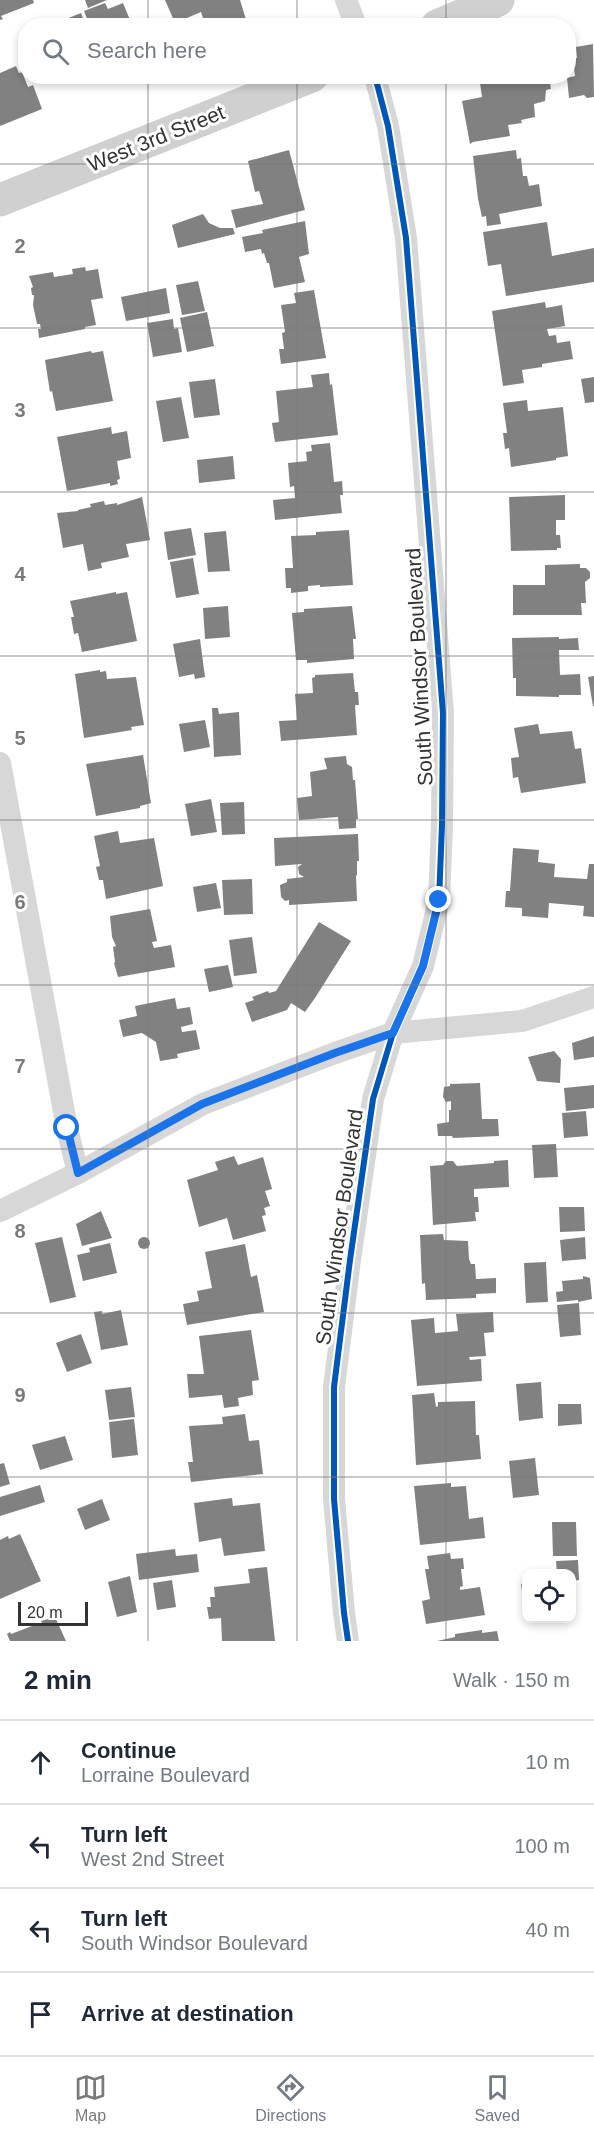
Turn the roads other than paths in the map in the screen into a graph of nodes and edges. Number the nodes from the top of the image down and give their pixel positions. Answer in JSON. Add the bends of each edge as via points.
{"nodes":[{"id":1,"x":346,"y":0,"type":"edge"},
{"id":2,"x":498,"y":0,"type":"edge"},
{"id":3,"x":353,"y":18,"type":"edge"},
{"id":4,"x":456,"y":18,"type":"edge"},
{"id":5,"x":292,"y":84,"type":"edge"},
{"id":6,"x":377,"y":84,"type":"edge"},
{"id":7,"x":0,"y":200,"type":"edge"},
{"id":8,"x":0,"y":763,"type":"edge"},
{"id":9,"x":594,"y":997,"type":"edge"},
{"id":10,"x":393,"y":1033,"type":"junction"},
{"id":11,"x":78,"y":1173,"type":"junction"},
{"id":12,"x":0,"y":1211,"type":"edge"},
{"id":13,"x":348,"y":1641,"type":"edge"}],
"edges":[{"from":1,"to":3,"type":"street"},
{"from":2,"to":4,"type":"main road"},
{"from":5,"to":7,"type":"main road","name":"West 3rd Street"},
{"from":6,"to":10,"type":"street","name":"South Windsor Boulevard","via":[[406,237],[442,713],[439,900],[423,966]]},
{"from":8,"to":11,"type":"street"},
{"from":9,"to":10,"type":"street","via":[[522,1021]]},
{"from":10,"to":11,"type":"street","via":[[202,1104]]},
{"from":10,"to":13,"type":"street","name":"South Windsor Boulevard","via":[[373,1099],[334,1387],[334,1499]]},
{"from":11,"to":12,"type":"street"}]}
